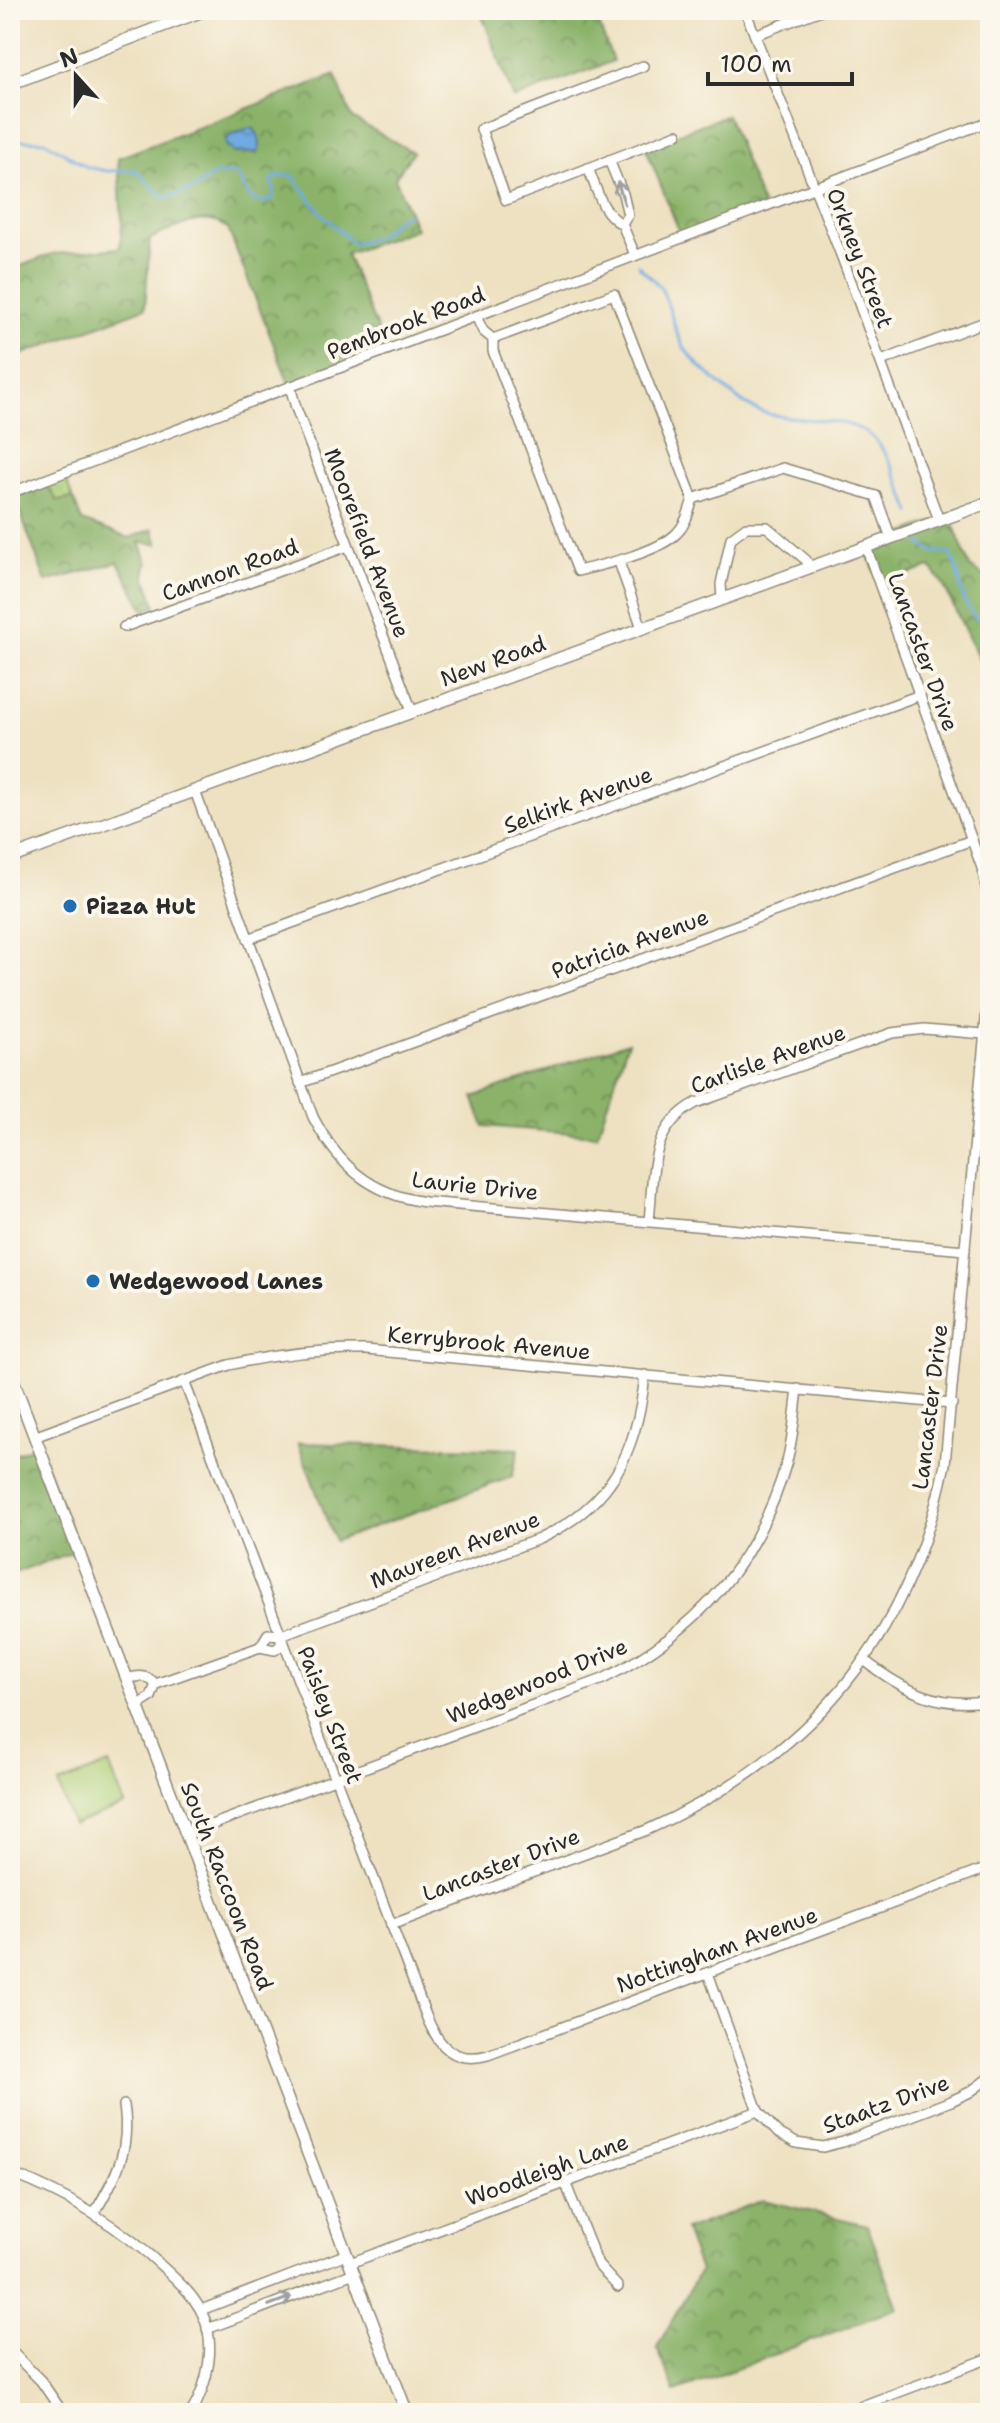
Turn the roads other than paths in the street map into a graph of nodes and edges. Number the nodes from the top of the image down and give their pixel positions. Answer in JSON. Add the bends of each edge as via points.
{"nodes":[{"id":1,"x":205,"y":10,"type":"edge"},
{"id":2,"x":745,"y":10,"type":"edge"},
{"id":3,"x":821,"y":10,"type":"edge"},
{"id":4,"x":755,"y":35,"type":"junction"},
{"id":5,"x":643,"y":66,"type":"dead end"},
{"id":6,"x":10,"y":84,"type":"edge"},
{"id":7,"x":990,"y":121,"type":"edge"},
{"id":8,"x":677,"y":134,"type":"dead end"},
{"id":9,"x":609,"y":160,"type":"junction"},
{"id":10,"x":588,"y":168,"type":"junction"},
{"id":11,"x":814,"y":188,"type":"junction"},
{"id":12,"x":622,"y":224,"type":"junction"},
{"id":13,"x":635,"y":255,"type":"junction"},
{"id":14,"x":476,"y":316,"type":"junction"},
{"id":15,"x":990,"y":320,"type":"edge"},
{"id":16,"x":493,"y":339,"type":"junction"},
{"id":17,"x":881,"y":361,"type":"junction"},
{"id":18,"x":290,"y":386,"type":"junction"},
{"id":19,"x":10,"y":493,"type":"edge"},
{"id":20,"x":693,"y":499,"type":"junction"},
{"id":21,"x":990,"y":502,"type":"edge"},
{"id":22,"x":939,"y":520,"type":"junction"},
{"id":23,"x":891,"y":538,"type":"junction"},
{"id":24,"x":348,"y":546,"type":"junction"},
{"id":25,"x":866,"y":547,"type":"junction"},
{"id":26,"x":619,"y":562,"type":"junction"},
{"id":27,"x":810,"y":567,"type":"junction"},
{"id":28,"x":722,"y":599,"type":"junction"},
{"id":29,"x":124,"y":627,"type":"dead end"},
{"id":30,"x":642,"y":628,"type":"junction"},
{"id":31,"x":920,"y":695,"type":"junction"},
{"id":32,"x":412,"y":711,"type":"junction"},
{"id":33,"x":195,"y":791,"type":"junction"},
{"id":34,"x":972,"y":840,"type":"junction"},
{"id":35,"x":10,"y":858,"type":"edge"},
{"id":36,"x":990,"y":905,"type":"edge"},
{"id":37,"x":248,"y":939,"type":"junction"},
{"id":38,"x":990,"y":976,"type":"edge"},
{"id":39,"x":984,"y":1034,"type":"junction"},
{"id":40,"x":300,"y":1083,"type":"junction"},
{"id":41,"x":649,"y":1221,"type":"junction"},
{"id":42,"x":965,"y":1250,"type":"junction"},
{"id":43,"x":10,"y":1372,"type":"edge"},
{"id":44,"x":645,"y":1375,"type":"junction"},
{"id":45,"x":184,"y":1381,"type":"junction"},
{"id":46,"x":798,"y":1389,"type":"junction"},
{"id":47,"x":952,"y":1404,"type":"junction"},
{"id":48,"x":34,"y":1437,"type":"junction"},
{"id":49,"x":281,"y":1635,"type":"junction"},
{"id":50,"x":260,"y":1647,"type":"junction"},
{"id":51,"x":864,"y":1660,"type":"junction"},
{"id":52,"x":127,"y":1679,"type":"junction"},
{"id":53,"x":156,"y":1684,"type":"junction"},
{"id":54,"x":990,"y":1700,"type":"edge"},
{"id":55,"x":137,"y":1706,"type":"junction"},
{"id":56,"x":336,"y":1779,"type":"junction"},
{"id":57,"x":187,"y":1834,"type":"junction"},
{"id":58,"x":990,"y":1867,"type":"edge"},
{"id":59,"x":391,"y":1925,"type":"junction"},
{"id":60,"x":708,"y":1973,"type":"junction"},
{"id":61,"x":455,"y":2054,"type":"joint"},
{"id":62,"x":990,"y":2077,"type":"edge"},
{"id":63,"x":124,"y":2105,"type":"dead end"},
{"id":64,"x":758,"y":2111,"type":"junction"},
{"id":65,"x":10,"y":2173,"type":"edge"},
{"id":66,"x":565,"y":2182,"type":"junction"},
{"id":67,"x":94,"y":2214,"type":"junction"},
{"id":68,"x":350,"y":2263,"type":"junction"},
{"id":69,"x":618,"y":2287,"type":"dead end"},
{"id":70,"x":201,"y":2310,"type":"junction"},
{"id":71,"x":207,"y":2329,"type":"junction"},
{"id":72,"x":10,"y":2350,"type":"edge"},
{"id":73,"x":990,"y":2358,"type":"edge"},
{"id":74,"x":63,"y":2413,"type":"edge"},
{"id":75,"x":191,"y":2413,"type":"edge"},
{"id":76,"x":407,"y":2413,"type":"edge"},
{"id":77,"x":843,"y":2413,"type":"edge"}],
"edges":[{"from":1,"to":6,"type":"street"},
{"from":2,"to":4,"type":"street","name":"Orkney Street"},
{"from":3,"to":4,"type":"street"},
{"from":4,"to":11,"type":"street","name":"Orkney Street"},
{"from":5,"to":10,"type":"street","via":[[481,129],[506,200]]},
{"from":7,"to":11,"type":"street","name":"Pembrook Road"},
{"from":8,"to":9,"type":"street"},
{"from":9,"to":10,"type":"street"},
{"from":12,"to":9,"type":"street","one_way":true,"via":[[628,215]]},
{"from":10,"to":12,"type":"street","via":[[605,211]]},
{"from":11,"to":13,"type":"street","name":"Pembrook Road"},
{"from":11,"to":17,"type":"street","name":"Orkney Street"},
{"from":12,"to":13,"type":"street"},
{"from":13,"to":14,"type":"street","name":"Pembrook Road"},
{"from":14,"to":16,"type":"street"},
{"from":14,"to":18,"type":"street","name":"Pembrook Road"},
{"from":15,"to":17,"type":"street"},
{"from":16,"to":20,"type":"street","via":[[614,294]]},
{"from":16,"to":26,"type":"street","via":[[493,351],[578,571]]},
{"from":17,"to":22,"type":"street","name":"Orkney Street"},
{"from":18,"to":19,"type":"street","name":"Pembrook Road"},
{"from":18,"to":24,"type":"street","name":"Moorefield Avenue"},
{"from":20,"to":23,"type":"street","via":[[783,468],[876,496]]},
{"from":20,"to":26,"type":"street","via":[[676,534]]},
{"from":21,"to":22,"type":"street","name":"New Road"},
{"from":22,"to":23,"type":"street","name":"New Road"},
{"from":23,"to":25,"type":"street","name":"New Road"},
{"from":24,"to":29,"type":"street","name":"Cannon Road"},
{"from":24,"to":32,"type":"street","name":"Moorefield Avenue"},
{"from":25,"to":27,"type":"street","name":"New Road"},
{"from":25,"to":31,"type":"street","name":"Lancaster Drive"},
{"from":26,"to":30,"type":"street"},
{"from":27,"to":28,"type":"street","name":"New Road"},
{"from":27,"to":28,"type":"street","via":[[767,527],[746,527],[731,538]]},
{"from":28,"to":30,"type":"street","name":"New Road"},
{"from":30,"to":32,"type":"street","name":"New Road"},
{"from":31,"to":34,"type":"street","name":"Lancaster Drive"},
{"from":31,"to":37,"type":"street","name":"Selkirk Avenue"},
{"from":32,"to":33,"type":"street","name":"New Road"},
{"from":33,"to":35,"type":"street","name":"New Road"},
{"from":33,"to":37,"type":"street","name":"Laurie Drive"},
{"from":34,"to":36,"type":"street","name":"Lancaster Drive"},
{"from":34,"to":40,"type":"street","name":"Patricia Avenue"},
{"from":37,"to":40,"type":"street","name":"Laurie Drive"},
{"from":38,"to":39,"type":"street","name":"Lancaster Drive"},
{"from":39,"to":41,"type":"street","name":"Carlisle Avenue","via":[[924,1029],[892,1033],[685,1109],[657,1147]]},
{"from":39,"to":42,"type":"street","name":"Lancaster Drive"},
{"from":40,"to":41,"type":"street","name":"Laurie Drive","via":[[332,1149],[357,1175],[394,1194],[425,1202]]},
{"from":41,"to":42,"type":"street","name":"Laurie Drive"},
{"from":42,"to":47,"type":"street","name":"Lancaster Drive"},
{"from":43,"to":48,"type":"street","name":"South Raccoon Road"},
{"from":44,"to":45,"type":"street","name":"Kerrybrook Avenue","via":[[334,1350],[262,1357]]},
{"from":44,"to":46,"type":"street","name":"Kerrybrook Avenue"},
{"from":44,"to":49,"type":"street","name":"Maureen Avenue","via":[[626,1457],[602,1494],[573,1520],[539,1539]]},
{"from":45,"to":48,"type":"street","name":"Kerrybrook Avenue"},
{"from":45,"to":49,"type":"street","name":"Paisley Street"},
{"from":46,"to":47,"type":"street","name":"Kerrybrook Avenue"},
{"from":46,"to":56,"type":"street","name":"Wedgewood Drive","via":[[787,1459],[764,1525],[727,1582],[683,1629],[603,1679]]},
{"from":47,"to":51,"type":"street","name":"Lancaster Drive","via":[[930,1525],[905,1589]]},
{"from":48,"to":52,"type":"street","name":"South Raccoon Road"},
{"from":49,"to":50,"type":"street","via":[[268,1634]]},
{"from":49,"to":50,"type":"street","via":[[279,1648]]},
{"from":49,"to":56,"type":"street","name":"Paisley Street"},
{"from":50,"to":53,"type":"street"},
{"from":51,"to":54,"type":"street","via":[[899,1686],[926,1697],[952,1703]]},
{"from":51,"to":59,"type":"street","name":"Lancaster Drive","via":[[789,1743],[702,1803],[647,1830]]},
{"from":52,"to":53,"type":"street","via":[[139,1675]]},
{"from":52,"to":55,"type":"street","name":"South Raccoon Road"},
{"from":53,"to":55,"type":"street","via":[[151,1697]]},
{"from":55,"to":57,"type":"street","name":"South Raccoon Road"},
{"from":56,"to":57,"type":"street","name":"Wedgewood Drive"},
{"from":56,"to":59,"type":"street","name":"Paisley Street"},
{"from":57,"to":68,"type":"street","name":"South Raccoon Road"},
{"from":58,"to":60,"type":"street","name":"Nottingham Avenue"},
{"from":59,"to":61,"type":"street","name":"Paisley Street","via":[[433,2032]]},
{"from":60,"to":61,"type":"street","name":"Nottingham Avenue","via":[[488,2055]]},
{"from":60,"to":64,"type":"street","name":"Staatz Drive"},
{"from":62,"to":64,"type":"street","name":"Staatz Drive","via":[[951,2101],[829,2146],[790,2140]]},
{"from":63,"to":67,"type":"street","via":[[123,2159]]},
{"from":64,"to":66,"type":"street","name":"Woodleigh Lane"},
{"from":65,"to":67,"type":"street"},
{"from":66,"to":68,"type":"street","name":"Woodleigh Lane"},
{"from":66,"to":69,"type":"street","via":[[598,2265]]},
{"from":67,"to":70,"type":"street","via":[[154,2259]]},
{"from":68,"to":70,"type":"street"},
{"from":71,"to":68,"type":"street","one_way":true},
{"from":68,"to":76,"type":"street","name":"South Raccoon Road"},
{"from":70,"to":71,"type":"street"},
{"from":71,"to":75,"type":"street","via":[[206,2377]]},
{"from":72,"to":74,"type":"street"},
{"from":73,"to":77,"type":"street"}]}
